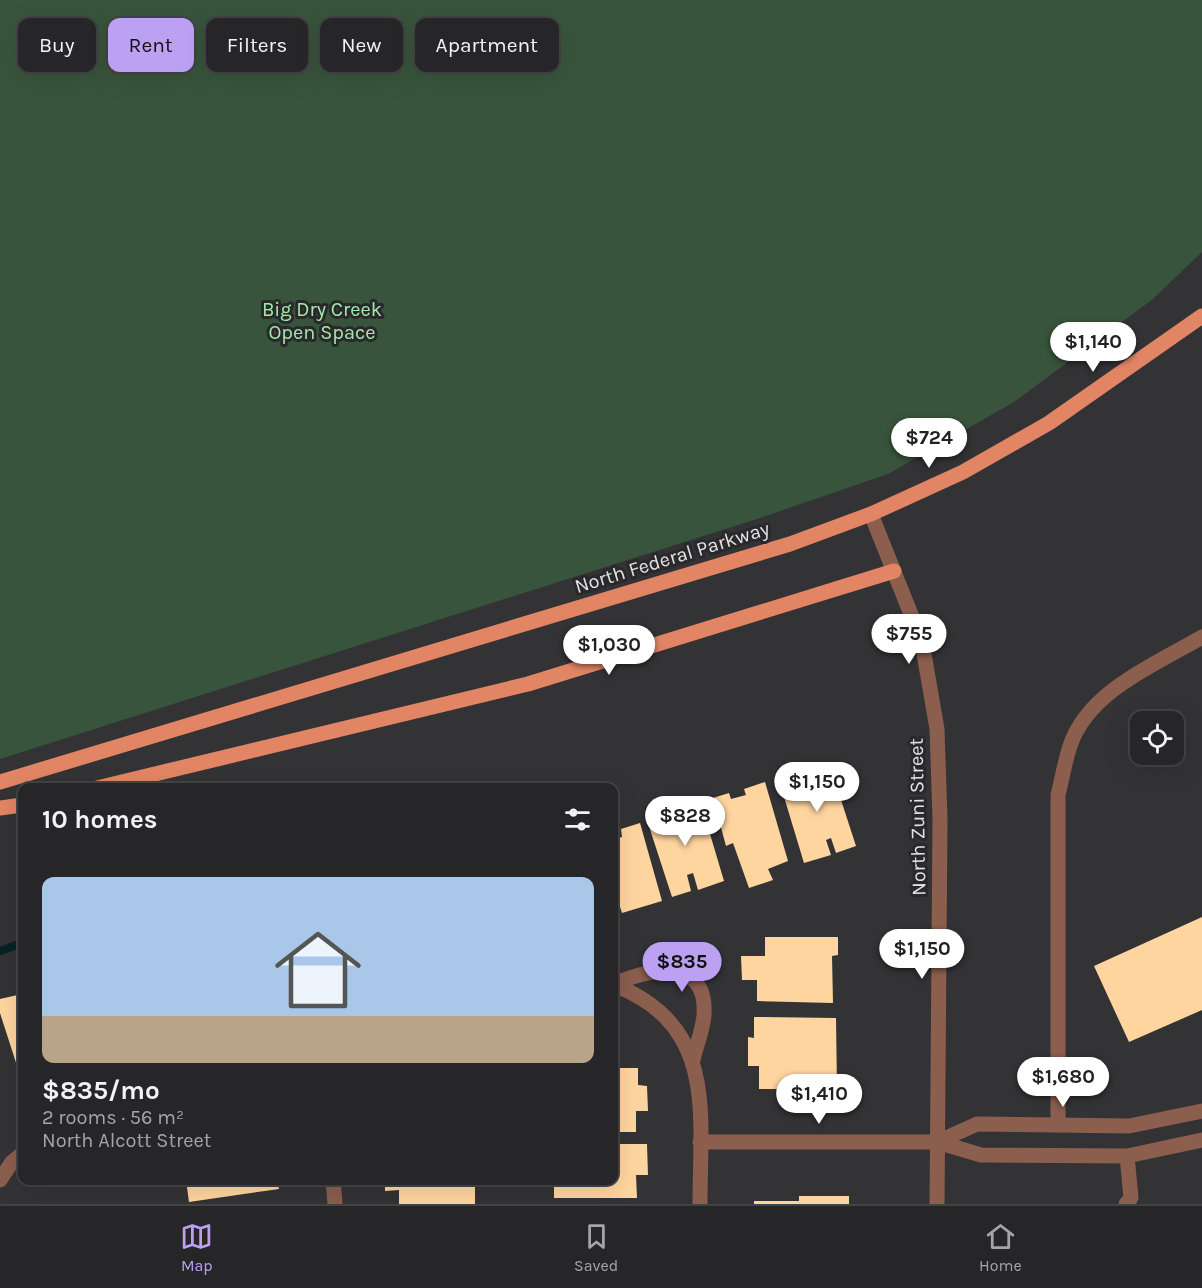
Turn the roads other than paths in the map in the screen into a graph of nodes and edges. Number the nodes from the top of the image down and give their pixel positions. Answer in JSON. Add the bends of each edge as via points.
{"nodes":[{"id":1,"x":1202,"y":316,"type":"edge"},
{"id":2,"x":871,"y":514,"type":"junction"},
{"id":3,"x":894,"y":571,"type":"junction"},
{"id":4,"x":1202,"y":637,"type":"edge"},
{"id":5,"x":0,"y":782,"type":"edge"},
{"id":6,"x":118,"y":783,"type":"edge"},
{"id":7,"x":18,"y":806,"type":"edge"},
{"id":8,"x":0,"y":808,"type":"edge"},
{"id":9,"x":618,"y":982,"type":"edge"},
{"id":10,"x":618,"y":986,"type":"edge"},
{"id":11,"x":693,"y":1060,"type":"junction"},
{"id":12,"x":1202,"y":1112,"type":"edge"},
{"id":13,"x":1058,"y":1124,"type":"junction"},
{"id":14,"x":1202,"y":1140,"type":"edge"},
{"id":15,"x":700,"y":1142,"type":"junction"},
{"id":16,"x":937,"y":1142,"type":"junction"},
{"id":17,"x":1127,"y":1156,"type":"junction"},
{"id":18,"x":17,"y":1158,"type":"edge"},
{"id":19,"x":0,"y":1180,"type":"edge"},
{"id":20,"x":333,"y":1185,"type":"edge"},
{"id":21,"x":335,"y":1204,"type":"edge"},
{"id":22,"x":700,"y":1204,"type":"edge"},
{"id":23,"x":937,"y":1204,"type":"edge"},
{"id":24,"x":1126,"y":1204,"type":"edge"}],
"edges":[{"from":1,"to":2,"type":"main road","name":"North Federal Parkway","via":[[1048,423],[963,472]]},
{"from":2,"to":3,"type":"street","name":"North Zuni Street"},
{"from":2,"to":5,"type":"main road","name":"North Federal Parkway","via":[[790,544]]},
{"from":3,"to":6,"type":"main road","via":[[528,684]]},
{"from":3,"to":16,"type":"street","name":"North Zuni Street","via":[[922,642],[937,729]]},
{"from":4,"to":13,"type":"street","via":[[1092,708],[1070,744],[1058,795]]},
{"from":7,"to":8,"type":"main road"},
{"from":9,"to":11,"type":"street","via":[[656,971],[689,976],[703,998],[704,1016]]},
{"from":10,"to":11,"type":"street","via":[[657,1008],[675,1028]]},
{"from":11,"to":15,"type":"street","via":[[699,1087]]},
{"from":12,"to":13,"type":"street","via":[[1129,1126]]},
{"from":13,"to":16,"type":"street","via":[[977,1124]]},
{"from":14,"to":17,"type":"street"},
{"from":15,"to":16,"type":"street"},
{"from":15,"to":22,"type":"street"},
{"from":16,"to":17,"type":"street","via":[[981,1155]]},
{"from":16,"to":23,"type":"street","name":"North Zuni Street"},
{"from":17,"to":24,"type":"street","via":[[1131,1198]]},
{"from":18,"to":19,"type":"street"},
{"from":20,"to":21,"type":"street"}]}
